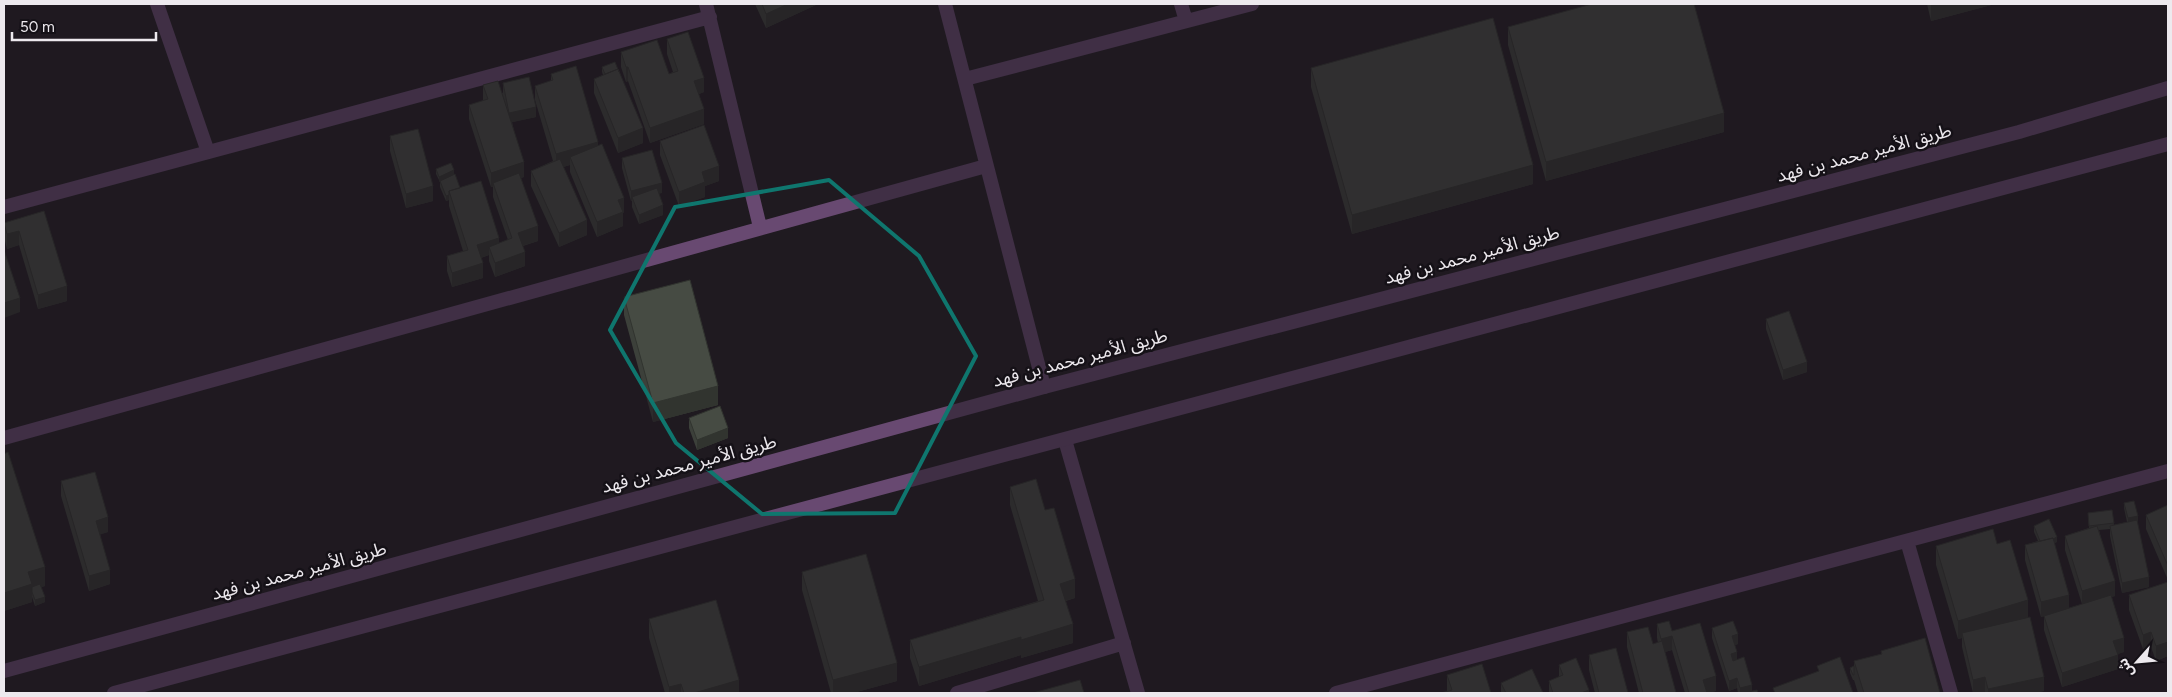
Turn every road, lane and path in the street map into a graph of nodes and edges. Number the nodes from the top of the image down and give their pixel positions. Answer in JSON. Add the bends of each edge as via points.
{"nodes":[{"id":1,"x":157,"y":4,"type":"edge"},
{"id":2,"x":945,"y":4,"type":"edge"},
{"id":3,"x":1181,"y":4,"type":"edge"},
{"id":4,"x":1252,"y":4,"type":"edge"},
{"id":5,"x":708,"y":10,"type":"edge"},
{"id":6,"x":1186,"y":21,"type":"junction"},
{"id":7,"x":966,"y":79,"type":"junction"},
{"id":8,"x":2168,"y":88,"type":"edge"},
{"id":9,"x":2168,"y":144,"type":"edge"},
{"id":10,"x":208,"y":152,"type":"junction"},
{"id":11,"x":986,"y":166,"type":"junction"},
{"id":12,"x":4,"y":207,"type":"edge"},
{"id":13,"x":760,"y":227,"type":"junction"},
{"id":14,"x":1044,"y":387,"type":"junction"},
{"id":15,"x":4,"y":438,"type":"edge"},
{"id":16,"x":1065,"y":440,"type":"junction"},
{"id":17,"x":2168,"y":471,"type":"edge"},
{"id":18,"x":1907,"y":541,"type":"junction"},
{"id":19,"x":1124,"y":643,"type":"junction"},
{"id":20,"x":4,"y":671,"type":"edge"},
{"id":21,"x":1380,"y":688,"type":"edge"},
{"id":22,"x":114,"y":693,"type":"edge"},
{"id":23,"x":957,"y":693,"type":"edge"},
{"id":24,"x":1138,"y":693,"type":"edge"},
{"id":25,"x":1336,"y":693,"type":"edge"},
{"id":26,"x":1951,"y":693,"type":"edge"}],
"edges":[{"from":1,"to":10,"type":"street"},
{"from":2,"to":7,"type":"street"},
{"from":3,"to":6,"type":"street"},
{"from":4,"to":6,"type":"street"},
{"from":5,"to":10,"type":"street"},
{"from":5,"to":13,"type":"street"},
{"from":6,"to":7,"type":"street"},
{"from":7,"to":11,"type":"street"},
{"from":8,"to":14,"type":"street","name":"طريق الأمير محمد بن فهد","via":[[2019,132]]},
{"from":9,"to":16,"type":"street"},
{"from":10,"to":12,"type":"street"},
{"from":11,"to":13,"type":"street"},
{"from":11,"to":14,"type":"street"},
{"from":13,"to":15,"type":"street"},
{"from":14,"to":20,"type":"street","name":"طريق الأمير محمد بن فهد"},
{"from":16,"to":19,"type":"street"},
{"from":16,"to":22,"type":"street"},
{"from":17,"to":18,"type":"street"},
{"from":18,"to":21,"type":"street"},
{"from":18,"to":26,"type":"street"},
{"from":19,"to":23,"type":"street"},
{"from":19,"to":24,"type":"street"},
{"from":21,"to":25,"type":"street"}]}
